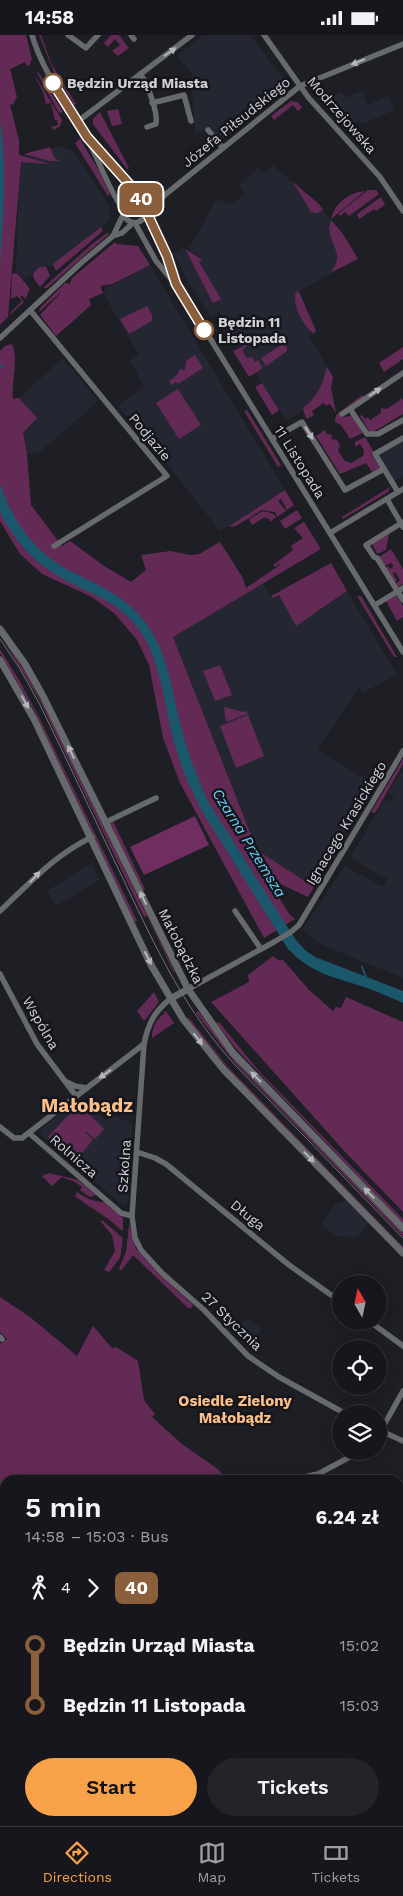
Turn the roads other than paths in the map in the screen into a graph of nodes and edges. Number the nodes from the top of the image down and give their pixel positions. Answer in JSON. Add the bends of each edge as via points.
{"nodes":[{"id":1,"x":32,"y":35,"type":"edge"},
{"id":2,"x":68,"y":35,"type":"edge"},
{"id":3,"x":98,"y":35,"type":"edge"},
{"id":4,"x":192,"y":35,"type":"edge"},
{"id":5,"x":264,"y":35,"type":"edge"},
{"id":6,"x":403,"y":44,"type":"edge"},
{"id":7,"x":140,"y":74,"type":"junction"},
{"id":8,"x":300,"y":86,"type":"junction"},
{"id":9,"x":152,"y":103,"type":"junction"},
{"id":10,"x":192,"y":121,"type":"dead end"},
{"id":11,"x":77,"y":122,"type":"junction"},
{"id":12,"x":147,"y":127,"type":"dead end"},
{"id":13,"x":208,"y":129,"type":"dead end"},
{"id":14,"x":87,"y":137,"type":"junction"},
{"id":15,"x":223,"y":149,"type":"junction"},
{"id":16,"x":141,"y":199,"type":"junction"},
{"id":17,"x":122,"y":211,"type":"junction"},
{"id":18,"x":403,"y":211,"type":"edge"},
{"id":19,"x":147,"y":213,"type":"junction"},
{"id":20,"x":134,"y":223,"type":"junction"},
{"id":21,"x":113,"y":236,"type":"junction"},
{"id":22,"x":176,"y":284,"type":"junction"},
{"id":23,"x":30,"y":310,"type":"junction"},
{"id":24,"x":0,"y":338,"type":"edge"},
{"id":25,"x":403,"y":373,"type":"edge"},
{"id":26,"x":350,"y":409,"type":"junction"},
{"id":27,"x":342,"y":414,"type":"dead end"},
{"id":28,"x":403,"y":420,"type":"edge"},
{"id":29,"x":403,"y":438,"type":"edge"},
{"id":30,"x":272,"y":439,"type":"junction"},
{"id":31,"x":384,"y":469,"type":"junction"},
{"id":32,"x":401,"y":490,"type":"edge"},
{"id":33,"x":387,"y":499,"type":"junction"},
{"id":34,"x":402,"y":524,"type":"edge"},
{"id":35,"x":330,"y":533,"type":"junction"},
{"id":36,"x":54,"y":546,"type":"dead end"},
{"id":37,"x":400,"y":589,"type":"edge"},
{"id":38,"x":403,"y":600,"type":"edge"},
{"id":39,"x":375,"y":605,"type":"junction"},
{"id":40,"x":0,"y":629,"type":"edge"},
{"id":41,"x":403,"y":652,"type":"edge"},
{"id":42,"x":0,"y":660,"type":"edge"},
{"id":43,"x":403,"y":751,"type":"edge"},
{"id":44,"x":156,"y":798,"type":"dead end"},
{"id":45,"x":106,"y":822,"type":"junction"},
{"id":46,"x":92,"y":837,"type":"junction"},
{"id":47,"x":0,"y":911,"type":"edge"},
{"id":48,"x":235,"y":911,"type":"dead end"},
{"id":49,"x":261,"y":949,"type":"junction"},
{"id":50,"x":0,"y":975,"type":"edge"},
{"id":51,"x":188,"y":989,"type":"junction"},
{"id":52,"x":170,"y":999,"type":"junction"},
{"id":53,"x":144,"y":1044,"type":"junction"},
{"id":54,"x":136,"y":1052,"type":"junction"},
{"id":55,"x":143,"y":1057,"type":"junction"},
{"id":56,"x":65,"y":1081,"type":"junction"},
{"id":57,"x":87,"y":1087,"type":"junction"},
{"id":58,"x":76,"y":1096,"type":"junction"},
{"id":59,"x":0,"y":1127,"type":"edge"},
{"id":60,"x":29,"y":1133,"type":"junction"},
{"id":61,"x":137,"y":1152,"type":"junction"},
{"id":62,"x":132,"y":1216,"type":"junction"},
{"id":63,"x":403,"y":1228,"type":"edge"},
{"id":64,"x":403,"y":1253,"type":"edge"},
{"id":65,"x":332,"y":1296,"type":"edge"},
{"id":66,"x":381,"y":1330,"type":"edge"},
{"id":67,"x":403,"y":1346,"type":"edge"},
{"id":68,"x":403,"y":1391,"type":"edge"},
{"id":69,"x":332,"y":1406,"type":"edge"},
{"id":70,"x":387,"y":1419,"type":"edge"},
{"id":71,"x":387,"y":1434,"type":"edge"},
{"id":72,"x":403,"y":1441,"type":"edge"},
{"id":73,"x":344,"y":1460,"type":"edge"},
{"id":74,"x":308,"y":1475,"type":"dead end"}],
"edges":[{"from":1,"to":11,"type":"street","via":[[46,70]]},
{"from":2,"to":3,"type":"street","via":[[86,48]]},
{"from":7,"to":4,"type":"street","one_way":true},
{"from":5,"to":8,"type":"street","name":"Modrzejowska"},
{"from":6,"to":8,"type":"street","name":"Józefa Piłsudskiego","one_way":true},
{"from":7,"to":9,"type":"street"},
{"from":7,"to":11,"type":"street"},
{"from":8,"to":15,"type":"street","name":"Józefa Piłsudskiego"},
{"from":8,"to":18,"type":"street","name":"Modrzejowska","via":[[380,177]]},
{"from":9,"to":10,"type":"street","via":[[184,95]]},
{"from":9,"to":12,"type":"street","via":[[156,125]]},
{"from":11,"to":14,"type":"street"},
{"from":13,"to":15,"type":"street"},
{"from":14,"to":16,"type":"street"},
{"from":14,"to":17,"type":"street"},
{"from":15,"to":16,"type":"street","name":"Józefa Piłsudskiego","via":[[161,198]]},
{"from":16,"to":17,"type":"street","via":[[130,198],[123,204]]},
{"from":16,"to":19,"type":"street","via":[[147,206]]},
{"from":17,"to":20,"type":"street","via":[[125,219]]},
{"from":17,"to":21,"type":"street"},
{"from":19,"to":20,"type":"street","via":[[140,222]]},
{"from":19,"to":22,"type":"street","name":"11 Listopada"},
{"from":20,"to":21,"type":"street"},
{"from":20,"to":22,"type":"street","name":"11 Listopada","via":[[156,261]]},
{"from":21,"to":23,"type":"street"},
{"from":22,"to":30,"type":"street","name":"11 Listopada"},
{"from":23,"to":24,"type":"street"},
{"from":23,"to":36,"type":"street","name":"Podjazie","via":[[167,476]]},
{"from":26,"to":25,"type":"street","one_way":true},
{"from":26,"to":27,"type":"street"},
{"from":26,"to":28,"type":"street","via":[[367,434],[378,434]]},
{"from":29,"to":31,"type":"street","via":[[375,454]]},
{"from":30,"to":31,"type":"street","one_way":true,"via":[[302,422],[345,491]]},
{"from":30,"to":35,"type":"street","name":"11 Listopada"},
{"from":31,"to":32,"type":"street"},
{"from":32,"to":33,"type":"street"},
{"from":33,"to":34,"type":"street"},
{"from":33,"to":35,"type":"street"},
{"from":34,"to":37,"type":"street","via":[[366,545]]},
{"from":35,"to":39,"type":"street","name":"11 Listopada"},
{"from":37,"to":38,"type":"street"},
{"from":37,"to":39,"type":"street"},
{"from":39,"to":41,"type":"street","name":"11 Listopada"},
{"from":45,"to":40,"type":"street","name":"Małobądzka","one_way":true,"via":[[37,684]]},
{"from":42,"to":46,"type":"street","one_way":true,"via":[[27,705]]},
{"from":43,"to":49,"type":"street","name":"Ignacego Krasickiego","via":[[307,914],[291,932]]},
{"from":44,"to":45,"type":"street"},
{"from":51,"to":45,"type":"street","name":"Małobądzka","one_way":true},
{"from":47,"to":46,"type":"street","one_way":true,"via":[[50,863]]},
{"from":46,"to":52,"type":"street","one_way":true,"via":[[133,929]]},
{"from":48,"to":49,"type":"street"},
{"from":49,"to":51,"type":"street","name":"Ignacego Krasickiego"},
{"from":50,"to":56,"type":"street","name":"Wspólna","via":[[37,1044]]},
{"from":51,"to":52,"type":"street"},
{"from":63,"to":51,"type":"street","name":"Małobądzka","one_way":true,"via":[[233,1053]]},
{"from":52,"to":53,"type":"street","name":"Szkolna","via":[[151,1020]]},
{"from":52,"to":64,"type":"street","one_way":true,"via":[[224,1070]]},
{"from":53,"to":54,"type":"street"},
{"from":53,"to":55,"type":"street","name":"Szkolna"},
{"from":54,"to":55,"type":"street"},
{"from":54,"to":57,"type":"street","one_way":true},
{"from":55,"to":61,"type":"street","name":"Szkolna"},
{"from":56,"to":57,"type":"street"},
{"from":56,"to":58,"type":"street","name":"Wspólna"},
{"from":57,"to":58,"type":"street"},
{"from":58,"to":60,"type":"street"},
{"from":59,"to":60,"type":"street","via":[[18,1139]]},
{"from":60,"to":62,"type":"street","name":"Rolnicza","via":[[121,1213]]},
{"from":61,"to":62,"type":"street","name":"Szkolna"},
{"from":61,"to":65,"type":"street","name":"Długa","via":[[166,1164],[289,1265]]},
{"from":62,"to":69,"type":"street","name":"27 Stycznia","via":[[135,1238],[141,1250],[248,1356]]},
{"from":66,"to":67,"type":"street"},
{"from":68,"to":70,"type":"street"},
{"from":71,"to":72,"type":"street"},
{"from":73,"to":74,"type":"street","via":[[318,1474]]}]}
